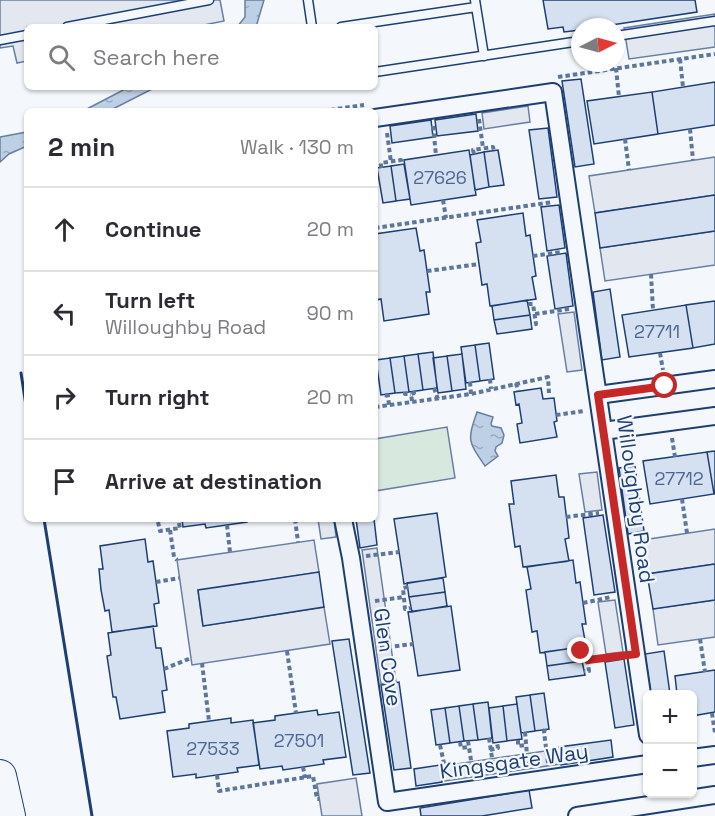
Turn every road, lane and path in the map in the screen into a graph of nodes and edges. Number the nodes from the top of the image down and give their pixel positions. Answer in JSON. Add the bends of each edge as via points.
{"nodes":[{"id":1,"x":209,"y":0,"type":"edge"},
{"id":2,"x":308,"y":0,"type":"edge"},
{"id":3,"x":475,"y":3,"type":"edge"},
{"id":4,"x":715,"y":21,"type":"edge"},
{"id":5,"x":83,"y":24,"type":"edge"},
{"id":6,"x":312,"y":24,"type":"edge"},
{"id":7,"x":358,"y":24,"type":"edge"},
{"id":8,"x":625,"y":35,"type":"edge"},
{"id":9,"x":24,"y":36,"type":"edge"},
{"id":10,"x":0,"y":40,"type":"edge"},
{"id":11,"x":571,"y":43,"type":"edge"},
{"id":12,"x":484,"y":56,"type":"junction"},
{"id":13,"x":680,"y":59,"type":"dead end"},
{"id":14,"x":378,"y":72,"type":"edge"},
{"id":15,"x":616,"y":72,"type":"edge"},
{"id":16,"x":684,"y":87,"type":"dead end"},
{"id":17,"x":619,"y":97,"type":"dead end"},
{"id":18,"x":477,"y":103,"type":"junction"},
{"id":19,"x":431,"y":110,"type":"junction"},
{"id":20,"x":380,"y":117,"type":"edge"},
{"id":21,"x":690,"y":129,"type":"dead end"},
{"id":22,"x":625,"y":139,"type":"dead end"},
{"id":23,"x":483,"y":148,"type":"junction"},
{"id":24,"x":494,"y":151,"type":"dead end"},
{"id":25,"x":474,"y":154,"type":"dead end"},
{"id":26,"x":436,"y":155,"type":"dead end"},
{"id":27,"x":693,"y":160,"type":"dead end"},
{"id":28,"x":391,"y":162,"type":"junction"},
{"id":29,"x":402,"y":165,"type":"dead end"},
{"id":30,"x":381,"y":168,"type":"dead end"},
{"id":31,"x":629,"y":170,"type":"dead end"},
{"id":32,"x":569,"y":199,"type":"junction"},
{"id":33,"x":443,"y":200,"type":"dead end"},
{"id":34,"x":446,"y":218,"type":"junction"},
{"id":35,"x":378,"y":228,"type":"edge"},
{"id":36,"x":576,"y":249,"type":"junction"},
{"id":37,"x":533,"y":256,"type":"dead end"},
{"id":38,"x":479,"y":264,"type":"dead end"},
{"id":39,"x":427,"y":271,"type":"dead end"},
{"id":40,"x":651,"y":274,"type":"dead end"},
{"id":41,"x":528,"y":304,"type":"dead end"},
{"id":42,"x":585,"y":307,"type":"junction"},
{"id":43,"x":653,"y":310,"type":"dead end"},
{"id":44,"x":535,"y":314,"type":"junction"},
{"id":45,"x":531,"y":325,"type":"dead end"},
{"id":46,"x":490,"y":379,"type":"dead end"},
{"id":47,"x":715,"y":379,"type":"edge"},
{"id":48,"x":470,"y":382,"type":"dead end"},
{"id":49,"x":516,"y":383,"type":"junction"},
{"id":50,"x":434,"y":388,"type":"dead end"},
{"id":51,"x":491,"y":389,"type":"junction"},
{"id":52,"x":518,"y":391,"type":"dead end"},
{"id":53,"x":405,"y":392,"type":"dead end"},
{"id":54,"x":549,"y":393,"type":"dead end"},
{"id":55,"x":471,"y":394,"type":"junction"},
{"id":56,"x":385,"y":395,"type":"dead end"},
{"id":57,"x":442,"y":396,"type":"junction"},
{"id":58,"x":412,"y":401,"type":"junction"},
{"id":59,"x":599,"y":402,"type":"junction"},
{"id":60,"x":389,"y":405,"type":"junction"},
{"id":61,"x":378,"y":407,"type":"edge"},
{"id":62,"x":556,"y":415,"type":"dead end"},
{"id":63,"x":715,"y":416,"type":"edge"},
{"id":64,"x":603,"y":431,"type":"junction"},
{"id":65,"x":682,"y":499,"type":"dead end"},
{"id":66,"x":615,"y":511,"type":"junction"},
{"id":67,"x":566,"y":517,"type":"dead end"},
{"id":68,"x":158,"y":522,"type":"dead end"},
{"id":69,"x":179,"y":522,"type":"edge"},
{"id":70,"x":295,"y":522,"type":"edge"},
{"id":71,"x":344,"y":522,"type":"edge"},
{"id":72,"x":226,"y":525,"type":"dead end"},
{"id":73,"x":170,"y":530,"type":"junction"},
{"id":74,"x":687,"y":533,"type":"dead end"},
{"id":75,"x":298,"y":542,"type":"dead end"},
{"id":76,"x":230,"y":552,"type":"dead end"},
{"id":77,"x":399,"y":552,"type":"dead end"},
{"id":78,"x":351,"y":558,"type":"junction"},
{"id":79,"x":177,"y":560,"type":"dead end"},
{"id":80,"x":179,"y":578,"type":"dead end"},
{"id":81,"x":156,"y":582,"type":"dead end"},
{"id":82,"x":408,"y":587,"type":"dead end"},
{"id":83,"x":627,"y":594,"type":"junction"},
{"id":84,"x":404,"y":597,"type":"junction"},
{"id":85,"x":358,"y":603,"type":"junction"},
{"id":86,"x":583,"y":603,"type":"dead end"},
{"id":87,"x":411,"y":608,"type":"dead end"},
{"id":88,"x":700,"y":639,"type":"dead end"},
{"id":89,"x":413,"y":644,"type":"dead end"},
{"id":90,"x":364,"y":649,"type":"junction"},
{"id":91,"x":287,"y":651,"type":"dead end"},
{"id":92,"x":581,"y":651,"type":"dead end"},
{"id":93,"x":636,"y":654,"type":"junction"},
{"id":94,"x":191,"y":658,"type":"dead end"},
{"id":95,"x":588,"y":660,"type":"junction"},
{"id":96,"x":202,"y":663,"type":"dead end"},
{"id":97,"x":164,"y":669,"type":"dead end"},
{"id":98,"x":584,"y":671,"type":"dead end"},
{"id":99,"x":705,"y":672,"type":"dead end"},
{"id":100,"x":643,"y":701,"type":"edge"},
{"id":101,"x":296,"y":713,"type":"dead end"},
{"id":102,"x":712,"y":713,"type":"dead end"},
{"id":103,"x":210,"y":721,"type":"dead end"},
{"id":104,"x":545,"y":729,"type":"dead end"},
{"id":105,"x":525,"y":732,"type":"dead end"},
{"id":106,"x":715,"y":733,"type":"edge"},
{"id":107,"x":489,"y":738,"type":"dead end"},
{"id":108,"x":518,"y":740,"type":"dead end"},
{"id":109,"x":460,"y":742,"type":"dead end"},
{"id":110,"x":497,"y":743,"type":"dead end"},
{"id":111,"x":526,"y":744,"type":"junction"},
{"id":112,"x":440,"y":745,"type":"dead end"},
{"id":113,"x":490,"y":750,"type":"junction"},
{"id":114,"x":715,"y":755,"type":"edge"},
{"id":115,"x":697,"y":757,"type":"edge"},
{"id":116,"x":643,"y":765,"type":"edge"},
{"id":117,"x":303,"y":767,"type":"dead end"},
{"id":118,"x":217,"y":775,"type":"dead end"},
{"id":119,"x":0,"y":776,"type":"edge"},
{"id":120,"x":305,"y":778,"type":"junction"},
{"id":121,"x":550,"y":778,"type":"junction"},
{"id":122,"x":530,"y":781,"type":"junction"},
{"id":123,"x":496,"y":786,"type":"junction"},
{"id":124,"x":476,"y":789,"type":"junction"},
{"id":125,"x":450,"y":793,"type":"junction"},
{"id":126,"x":715,"y":795,"type":"edge"},
{"id":127,"x":319,"y":799,"type":"dead end"},
{"id":128,"x":387,"y":802,"type":"joint"},
{"id":129,"x":9,"y":816,"type":"edge"},
{"id":130,"x":577,"y":816,"type":"edge"}],
"edges":[{"from":1,"to":5,"type":"lane"},
{"from":2,"to":6,"type":"lane"},
{"from":3,"to":7,"type":"lane"},
{"from":3,"to":12,"type":"lane"},
{"from":4,"to":8,"type":"lane"},
{"from":9,"to":10,"type":"lane"},
{"from":11,"to":12,"type":"lane"},
{"from":12,"to":14,"type":"lane"},
{"from":13,"to":16,"type":"path"},
{"from":15,"to":17,"type":"path"},
{"from":18,"to":19,"type":"street"},
{"from":18,"to":23,"type":"path"},
{"from":18,"to":32,"type":"street","name":"Willoughby Road","via":[[553,92]]},
{"from":19,"to":20,"type":"street"},
{"from":19,"to":26,"type":"path"},
{"from":20,"to":28,"type":"path"},
{"from":21,"to":27,"type":"path"},
{"from":22,"to":31,"type":"path"},
{"from":23,"to":24,"type":"path","via":[[493,147]]},
{"from":23,"to":25,"type":"path","via":[[473,150]]},
{"from":28,"to":29,"type":"path","via":[[401,160]]},
{"from":28,"to":30,"type":"path","via":[[381,163]]},
{"from":32,"to":34,"type":"path"},
{"from":32,"to":36,"type":"street","name":"Willoughby Road"},
{"from":33,"to":34,"type":"path"},
{"from":34,"to":35,"type":"path"},
{"from":36,"to":37,"type":"path"},
{"from":36,"to":42,"type":"street","name":"Willoughby Road"},
{"from":38,"to":39,"type":"path"},
{"from":40,"to":43,"type":"path"},
{"from":41,"to":44,"type":"path","via":[[533,304]]},
{"from":42,"to":44,"type":"path"},
{"from":42,"to":59,"type":"street","name":"Willoughby Road"},
{"from":44,"to":45,"type":"path","via":[[536,324]]},
{"from":46,"to":51,"type":"path"},
{"from":47,"to":59,"type":"street"},
{"from":48,"to":55,"type":"path"},
{"from":49,"to":51,"type":"path"},
{"from":49,"to":52,"type":"path"},
{"from":49,"to":54,"type":"path","via":[[548,377]]},
{"from":50,"to":57,"type":"path"},
{"from":51,"to":55,"type":"path"},
{"from":53,"to":58,"type":"path","via":[[412,392]]},
{"from":55,"to":57,"type":"path"},
{"from":56,"to":60,"type":"path"},
{"from":57,"to":58,"type":"path"},
{"from":58,"to":60,"type":"path"},
{"from":59,"to":62,"type":"path"},
{"from":59,"to":64,"type":"street","name":"Willoughby Road"},
{"from":60,"to":61,"type":"path"},
{"from":63,"to":64,"type":"street"},
{"from":64,"to":66,"type":"street","name":"Willoughby Road"},
{"from":65,"to":74,"type":"path"},
{"from":66,"to":67,"type":"path"},
{"from":66,"to":83,"type":"street","name":"Willoughby Road"},
{"from":68,"to":73,"type":"path","via":[[160,531]]},
{"from":69,"to":73,"type":"path","via":[[180,528]]},
{"from":70,"to":75,"type":"path"},
{"from":71,"to":78,"type":"street","name":"Glen Cove"},
{"from":72,"to":76,"type":"path"},
{"from":73,"to":79,"type":"path"},
{"from":77,"to":78,"type":"path"},
{"from":78,"to":85,"type":"street","name":"Glen Cove"},
{"from":80,"to":81,"type":"path"},
{"from":82,"to":84,"type":"path","via":[[402,588]]},
{"from":83,"to":86,"type":"path"},
{"from":83,"to":93,"type":"street","name":"Willoughby Road"},
{"from":84,"to":85,"type":"path"},
{"from":84,"to":87,"type":"path","via":[[405,609]]},
{"from":85,"to":90,"type":"street","name":"Glen Cove"},
{"from":88,"to":99,"type":"path"},
{"from":89,"to":90,"type":"path"},
{"from":90,"to":128,"type":"street","name":"Glen Cove"},
{"from":91,"to":101,"type":"path"},
{"from":92,"to":95,"type":"path","via":[[586,650]]},
{"from":93,"to":95,"type":"path"},
{"from":93,"to":100,"type":"street","name":"Willoughby Road"},
{"from":94,"to":97,"type":"path"},
{"from":95,"to":98,"type":"path","via":[[589,671]]},
{"from":96,"to":103,"type":"path"},
{"from":102,"to":106,"type":"path"},
{"from":104,"to":121,"type":"path"},
{"from":105,"to":111,"type":"path"},
{"from":107,"to":113,"type":"path"},
{"from":108,"to":111,"type":"path","via":[[518,746]]},
{"from":109,"to":124,"type":"path","via":[[461,748],[469,744]]},
{"from":110,"to":113,"type":"path","via":[[498,748]]},
{"from":111,"to":122,"type":"path"},
{"from":112,"to":125,"type":"path"},
{"from":113,"to":123,"type":"path"},
{"from":114,"to":115,"type":"street"},
{"from":116,"to":121,"type":"street","name":"Kingsgate Way"},
{"from":117,"to":120,"type":"path"},
{"from":118,"to":120,"type":"path","via":[[219,790]]},
{"from":119,"to":129,"type":"highway"},
{"from":120,"to":127,"type":"path","via":[[314,776]]},
{"from":121,"to":122,"type":"street","name":"Kingsgate Way"},
{"from":122,"to":123,"type":"street","name":"Kingsgate Way"},
{"from":123,"to":124,"type":"street","name":"Kingsgate Way"},
{"from":124,"to":125,"type":"street","name":"Kingsgate Way"},
{"from":125,"to":128,"type":"street","name":"Kingsgate Way"},
{"from":126,"to":130,"type":"street"}]}
